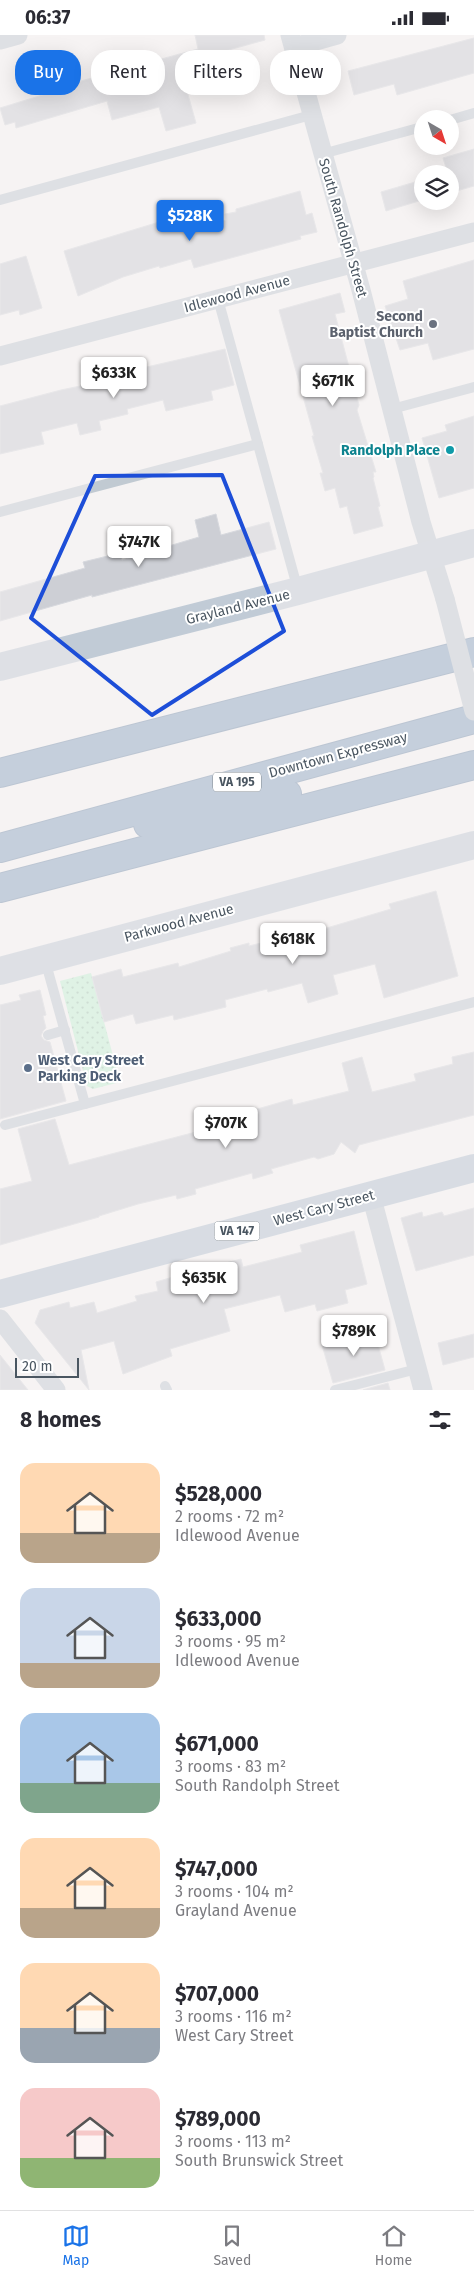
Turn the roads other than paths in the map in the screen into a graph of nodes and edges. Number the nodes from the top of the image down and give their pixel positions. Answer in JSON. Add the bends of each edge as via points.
{"nodes":[{"id":1,"x":18,"y":35,"type":"edge"},
{"id":2,"x":337,"y":35,"type":"edge"},
{"id":3,"x":0,"y":40,"type":"edge"},
{"id":4,"x":292,"y":41,"type":"edge"},
{"id":5,"x":474,"y":113,"type":"edge"},
{"id":6,"x":311,"y":115,"type":"junction"},
{"id":7,"x":459,"y":117,"type":"edge"},
{"id":8,"x":414,"y":129,"type":"edge"},
{"id":9,"x":322,"y":154,"type":"junction"},
{"id":10,"x":0,"y":199,"type":"edge"},
{"id":11,"x":474,"y":232,"type":"edge"},
{"id":12,"x":354,"y":264,"type":"junction"},
{"id":13,"x":218,"y":299,"type":"junction"},
{"id":14,"x":0,"y":356,"type":"edge"},
{"id":15,"x":474,"y":387,"type":"edge"},
{"id":16,"x":392,"y":409,"type":"junction"},
{"id":17,"x":258,"y":444,"type":"junction"},
{"id":18,"x":0,"y":512,"type":"edge"},
{"id":19,"x":474,"y":543,"type":"edge"},
{"id":20,"x":432,"y":554,"type":"junction"},
{"id":21,"x":298,"y":591,"type":"junction"},
{"id":22,"x":474,"y":652,"type":"edge"},
{"id":23,"x":0,"y":667,"type":"edge"},
{"id":24,"x":474,"y":711,"type":"edge"},
{"id":25,"x":474,"y":719,"type":"edge"},
{"id":26,"x":474,"y":747,"type":"edge"},
{"id":27,"x":44,"y":762,"type":"junction"},
{"id":28,"x":0,"y":765,"type":"edge"},
{"id":29,"x":474,"y":765,"type":"edge"},
{"id":30,"x":0,"y":773,"type":"edge"},
{"id":31,"x":474,"y":845,"type":"edge"},
{"id":32,"x":0,"y":848,"type":"edge"},
{"id":33,"x":0,"y":854,"type":"edge"},
{"id":34,"x":0,"y":888,"type":"edge"},
{"id":35,"x":45,"y":959,"type":"junction"},
{"id":36,"x":0,"y":971,"type":"edge"},
{"id":37,"x":474,"y":1002,"type":"edge"},
{"id":38,"x":65,"y":1030,"type":"junction"},
{"id":39,"x":48,"y":1035,"type":"dead end"},
{"id":40,"x":85,"y":1104,"type":"junction"},
{"id":41,"x":5,"y":1125,"type":"dead end"},
{"id":42,"x":474,"y":1168,"type":"edge"},
{"id":43,"x":372,"y":1195,"type":"junction"},
{"id":44,"x":0,"y":1294,"type":"edge"},
{"id":45,"x":0,"y":1319,"type":"edge"},
{"id":46,"x":417,"y":1369,"type":"junction"},
{"id":47,"x":51,"y":1388,"type":"edge"},
{"id":48,"x":335,"y":1390,"type":"edge"},
{"id":49,"x":423,"y":1390,"type":"edge"}],
"edges":[{"from":1,"to":3,"type":"street"},
{"from":2,"to":4,"type":"street"},
{"from":4,"to":6,"type":"street","name":"South Randolph Street"},
{"from":5,"to":7,"type":"lane"},
{"from":6,"to":9,"type":"street","name":"South Randolph Street"},
{"from":6,"to":10,"type":"lane"},
{"from":8,"to":9,"type":"lane"},
{"from":9,"to":12,"type":"street","name":"South Randolph Street"},
{"from":11,"to":12,"type":"street","name":"Idlewood Avenue"},
{"from":12,"to":13,"type":"street","name":"Idlewood Avenue"},
{"from":12,"to":16,"type":"street","name":"South Randolph Street"},
{"from":13,"to":14,"type":"street","name":"Idlewood Avenue"},
{"from":13,"to":17,"type":"lane"},
{"from":15,"to":16,"type":"lane"},
{"from":16,"to":20,"type":"street","name":"South Randolph Street"},
{"from":17,"to":18,"type":"lane"},
{"from":17,"to":21,"type":"lane"},
{"from":19,"to":20,"type":"street","name":"Grayland Avenue"},
{"from":20,"to":21,"type":"street","name":"Grayland Avenue"},
{"from":20,"to":24,"type":"street","name":"South Randolph Street","bridge":true},
{"from":21,"to":23,"type":"street","name":"Grayland Avenue"},
{"from":22,"to":27,"type":"highway"},
{"from":25,"to":32,"type":"highway","name":"Downtown Expressway","number":"VA 195"},
{"from":26,"to":33,"type":"highway","via":[[261,801]]},
{"from":27,"to":28,"type":"highway"},
{"from":27,"to":30,"type":"highway"},
{"from":29,"to":34,"type":"highway"},
{"from":31,"to":35,"type":"street","name":"Parkwood Avenue"},
{"from":35,"to":36,"type":"street","name":"Parkwood Avenue"},
{"from":35,"to":38,"type":"lane"},
{"from":37,"to":40,"type":"lane"},
{"from":38,"to":39,"type":"lane"},
{"from":38,"to":40,"type":"lane"},
{"from":40,"to":41,"type":"lane"},
{"from":42,"to":43,"type":"main road","name":"West Cary Street","number":"VA 147"},
{"from":43,"to":44,"type":"main road","name":"West Cary Street","number":"VA 147"},
{"from":43,"to":46,"type":"street"},
{"from":45,"to":47,"type":"street"},
{"from":46,"to":48,"type":"lane"},
{"from":46,"to":49,"type":"street"}]}
